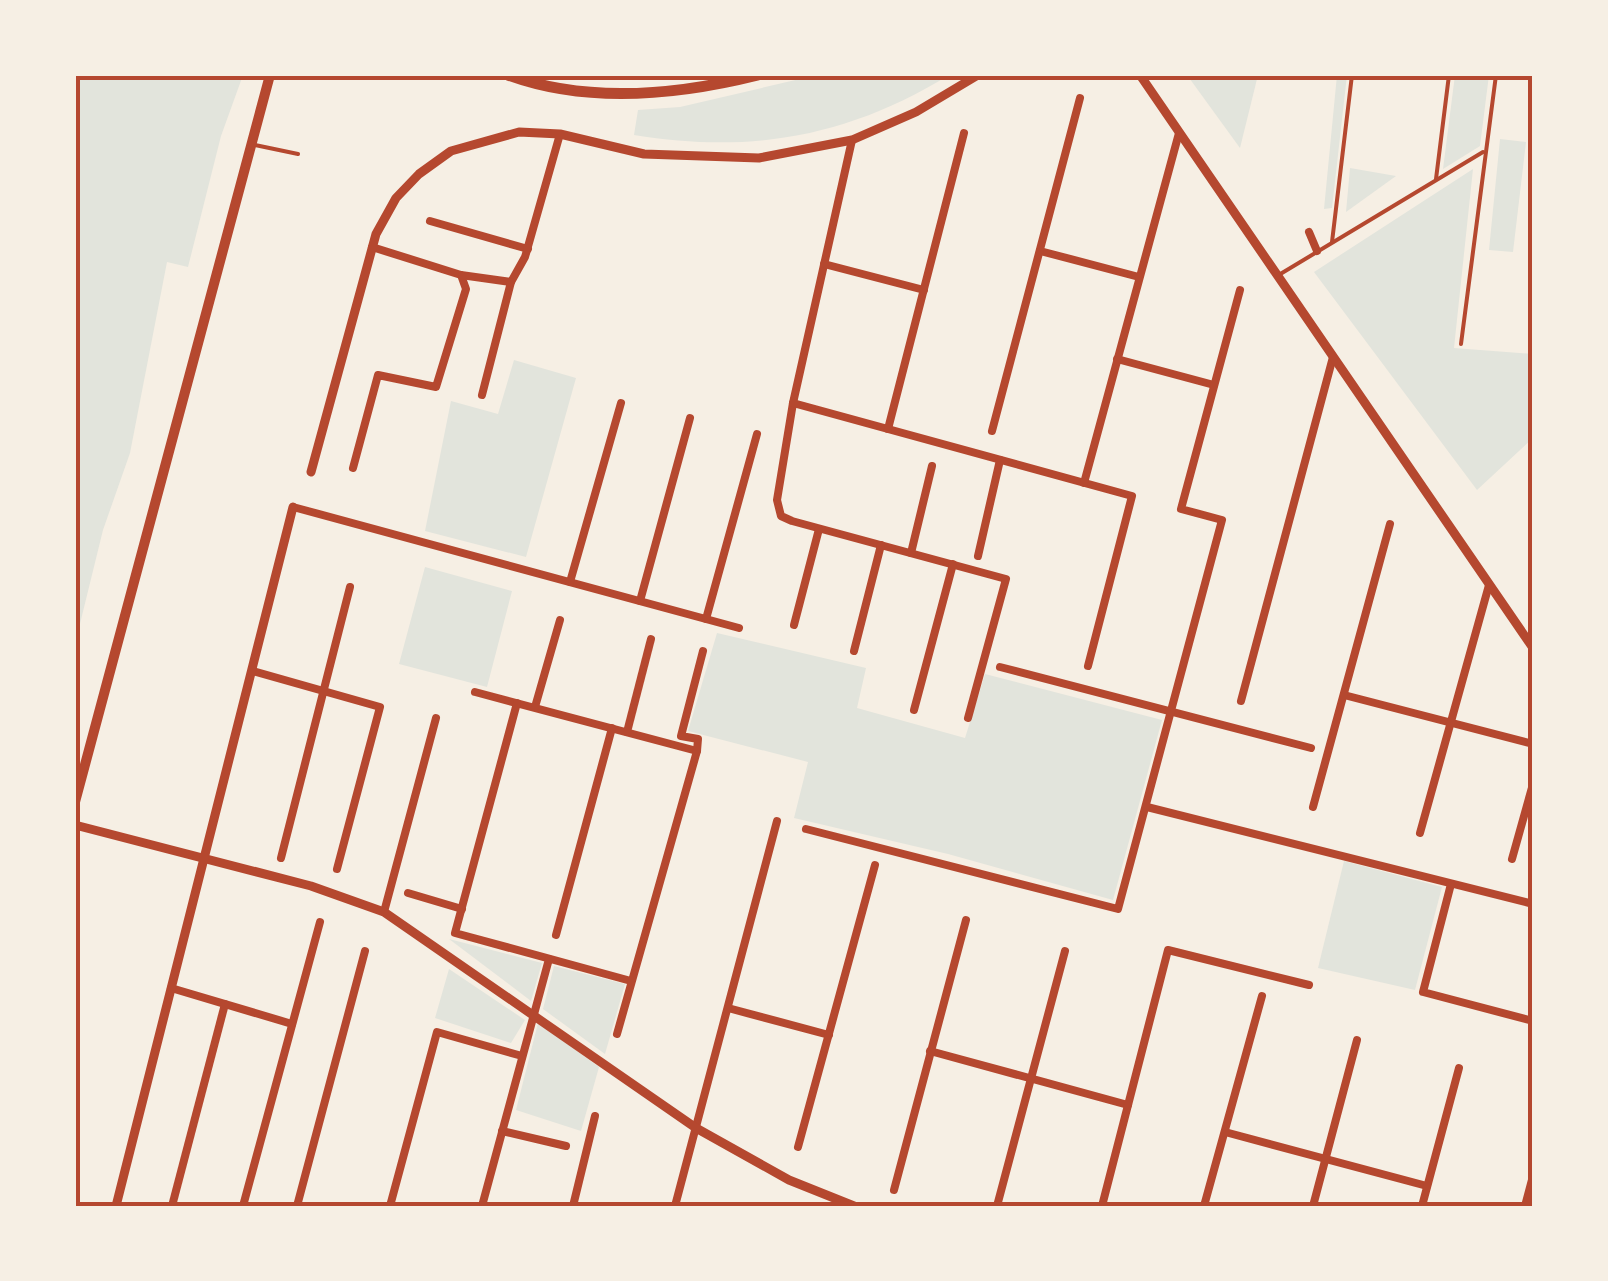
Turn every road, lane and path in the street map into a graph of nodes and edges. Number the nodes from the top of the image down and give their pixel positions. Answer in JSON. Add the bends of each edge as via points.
{"nodes":[{"id":1,"x":270,"y":75,"type":"edge"},
{"id":2,"x":508,"y":75,"type":"edge"},
{"id":3,"x":543,"y":75,"type":"edge"},
{"id":4,"x":553,"y":75,"type":"edge"},
{"id":5,"x":758,"y":75,"type":"edge"},
{"id":6,"x":978,"y":75,"type":"edge"},
{"id":7,"x":1140,"y":75,"type":"edge"},
{"id":8,"x":1352,"y":75,"type":"edge"},
{"id":9,"x":1449,"y":75,"type":"edge"},
{"id":10,"x":1496,"y":75,"type":"edge"},
{"id":11,"x":528,"y":82,"type":"junction"},
{"id":12,"x":565,"y":88,"type":"junction"},
{"id":13,"x":1080,"y":98,"type":"dead end"},
{"id":14,"x":964,"y":133,"type":"dead end"},
{"id":15,"x":1180,"y":133,"type":"junction"},
{"id":16,"x":560,"y":134,"type":"junction"},
{"id":17,"x":852,"y":140,"type":"junction"},
{"id":18,"x":250,"y":144,"type":"junction"},
{"id":19,"x":1485,"y":150,"type":"junction"},
{"id":20,"x":298,"y":154,"type":"dead end"},
{"id":21,"x":1436,"y":180,"type":"junction"},
{"id":22,"x":430,"y":220,"type":"dead end"},
{"id":23,"x":1308,"y":232,"type":"dead end"},
{"id":24,"x":1332,"y":242,"type":"junction"},
{"id":25,"x":372,"y":247,"type":"junction"},
{"id":26,"x":528,"y":249,"type":"junction"},
{"id":27,"x":1040,"y":251,"type":"junction"},
{"id":28,"x":1317,"y":251,"type":"junction"},
{"id":29,"x":824,"y":264,"type":"junction"},
{"id":30,"x":462,"y":276,"type":"junction"},
{"id":31,"x":1277,"y":276,"type":"junction"},
{"id":32,"x":1139,"y":277,"type":"junction"},
{"id":33,"x":511,"y":282,"type":"junction"},
{"id":34,"x":924,"y":290,"type":"junction"},
{"id":35,"x":1240,"y":290,"type":"dead end"},
{"id":36,"x":1462,"y":344,"type":"dead end"},
{"id":37,"x":1333,"y":357,"type":"junction"},
{"id":38,"x":1117,"y":359,"type":"junction"},
{"id":39,"x":1214,"y":384,"type":"junction"},
{"id":40,"x":482,"y":394,"type":"dead end"},
{"id":41,"x":621,"y":403,"type":"dead end"},
{"id":42,"x":792,"y":404,"type":"junction"},
{"id":43,"x":690,"y":418,"type":"dead end"},
{"id":44,"x":888,"y":430,"type":"junction"},
{"id":45,"x":992,"y":431,"type":"dead end"},
{"id":46,"x":758,"y":434,"type":"dead end"},
{"id":47,"x":1000,"y":460,"type":"junction"},
{"id":48,"x":932,"y":466,"type":"dead end"},
{"id":49,"x":353,"y":468,"type":"dead end"},
{"id":50,"x":311,"y":472,"type":"dead end"},
{"id":51,"x":1084,"y":482,"type":"junction"},
{"id":52,"x":293,"y":507,"type":"joint"},
{"id":53,"x":1390,"y":524,"type":"dead end"},
{"id":54,"x":820,"y":529,"type":"junction"},
{"id":55,"x":881,"y":545,"type":"junction"},
{"id":56,"x":911,"y":553,"type":"junction"},
{"id":57,"x":978,"y":556,"type":"dead end"},
{"id":58,"x":953,"y":564,"type":"junction"},
{"id":59,"x":570,"y":582,"type":"junction"},
{"id":60,"x":1489,"y":585,"type":"junction"},
{"id":61,"x":350,"y":588,"type":"dead end"},
{"id":62,"x":640,"y":601,"type":"junction"},
{"id":63,"x":706,"y":619,"type":"junction"},
{"id":64,"x":560,"y":620,"type":"dead end"},
{"id":65,"x":794,"y":625,"type":"dead end"},
{"id":66,"x":739,"y":628,"type":"dead end"},
{"id":67,"x":652,"y":639,"type":"dead end"},
{"id":68,"x":1533,"y":648,"type":"edge"},
{"id":69,"x":703,"y":651,"type":"dead end"},
{"id":70,"x":854,"y":651,"type":"dead end"},
{"id":71,"x":1088,"y":666,"type":"dead end"},
{"id":72,"x":1000,"y":667,"type":"dead end"},
{"id":73,"x":252,"y":671,"type":"junction"},
{"id":74,"x":323,"y":691,"type":"junction"},
{"id":75,"x":475,"y":692,"type":"dead end"},
{"id":76,"x":1344,"y":695,"type":"junction"},
{"id":77,"x":1241,"y":701,"type":"dead end"},
{"id":78,"x":517,"y":703,"type":"junction"},
{"id":79,"x":535,"y":708,"type":"junction"},
{"id":80,"x":914,"y":710,"type":"dead end"},
{"id":81,"x":1173,"y":712,"type":"junction"},
{"id":82,"x":436,"y":718,"type":"dead end"},
{"id":83,"x":968,"y":718,"type":"dead end"},
{"id":84,"x":1448,"y":722,"type":"junction"},
{"id":85,"x":612,"y":728,"type":"junction"},
{"id":86,"x":627,"y":732,"type":"junction"},
{"id":87,"x":1533,"y":744,"type":"edge"},
{"id":88,"x":1312,"y":748,"type":"dead end"},
{"id":89,"x":697,"y":750,"type":"junction"},
{"id":90,"x":1533,"y":784,"type":"edge"},
{"id":91,"x":75,"y":802,"type":"edge"},
{"id":92,"x":1147,"y":807,"type":"junction"},
{"id":93,"x":1314,"y":807,"type":"dead end"},
{"id":94,"x":777,"y":822,"type":"dead end"},
{"id":95,"x":75,"y":825,"type":"edge"},
{"id":96,"x":806,"y":829,"type":"dead end"},
{"id":97,"x":1420,"y":833,"type":"dead end"},
{"id":98,"x":205,"y":857,"type":"junction"},
{"id":99,"x":281,"y":858,"type":"dead end"},
{"id":100,"x":1512,"y":859,"type":"dead end"},
{"id":101,"x":875,"y":865,"type":"dead end"},
{"id":102,"x":337,"y":869,"type":"dead end"},
{"id":103,"x":1451,"y":884,"type":"junction"},
{"id":104,"x":408,"y":894,"type":"dead end"},
{"id":105,"x":1533,"y":904,"type":"edge"},
{"id":106,"x":462,"y":909,"type":"junction"},
{"id":107,"x":384,"y":912,"type":"junction"},
{"id":108,"x":966,"y":920,"type":"dead end"},
{"id":109,"x":320,"y":922,"type":"dead end"},
{"id":110,"x":556,"y":935,"type":"dead end"},
{"id":111,"x":364,"y":951,"type":"dead end"},
{"id":112,"x":1065,"y":951,"type":"dead end"},
{"id":113,"x":549,"y":958,"type":"junction"},
{"id":114,"x":631,"y":981,"type":"junction"},
{"id":115,"x":1309,"y":985,"type":"dead end"},
{"id":116,"x":172,"y":988,"type":"junction"},
{"id":117,"x":1262,"y":996,"type":"dead end"},
{"id":118,"x":225,"y":1004,"type":"junction"},
{"id":119,"x":728,"y":1008,"type":"junction"},
{"id":120,"x":535,"y":1012,"type":"junction"},
{"id":121,"x":1533,"y":1020,"type":"edge"},
{"id":122,"x":292,"y":1024,"type":"junction"},
{"id":123,"x":617,"y":1034,"type":"dead end"},
{"id":124,"x":829,"y":1035,"type":"junction"},
{"id":125,"x":1357,"y":1040,"type":"dead end"},
{"id":126,"x":930,"y":1051,"type":"junction"},
{"id":127,"x":522,"y":1056,"type":"junction"},
{"id":128,"x":1459,"y":1068,"type":"dead end"},
{"id":129,"x":1031,"y":1078,"type":"junction"},
{"id":130,"x":1128,"y":1104,"type":"junction"},
{"id":131,"x":595,"y":1116,"type":"dead end"},
{"id":132,"x":696,"y":1128,"type":"junction"},
{"id":133,"x":502,"y":1131,"type":"junction"},
{"id":134,"x":1224,"y":1132,"type":"junction"},
{"id":135,"x":566,"y":1146,"type":"dead end"},
{"id":136,"x":798,"y":1147,"type":"dead end"},
{"id":137,"x":1325,"y":1159,"type":"junction"},
{"id":138,"x":1533,"y":1176,"type":"edge"},
{"id":139,"x":1427,"y":1186,"type":"junction"},
{"id":140,"x":894,"y":1190,"type":"dead end"},
{"id":141,"x":116,"y":1206,"type":"edge"},
{"id":142,"x":172,"y":1206,"type":"edge"},
{"id":143,"x":243,"y":1206,"type":"edge"},
{"id":144,"x":297,"y":1206,"type":"edge"},
{"id":145,"x":390,"y":1206,"type":"edge"},
{"id":146,"x":482,"y":1206,"type":"edge"},
{"id":147,"x":573,"y":1206,"type":"edge"},
{"id":148,"x":675,"y":1206,"type":"edge"},
{"id":149,"x":854,"y":1206,"type":"edge"},
{"id":150,"x":997,"y":1206,"type":"edge"},
{"id":151,"x":1102,"y":1206,"type":"edge"},
{"id":152,"x":1204,"y":1206,"type":"edge"},
{"id":153,"x":1312,"y":1206,"type":"edge"},
{"id":154,"x":1422,"y":1206,"type":"edge"},
{"id":155,"x":1525,"y":1206,"type":"edge"}],
"edges":[{"from":1,"to":18,"type":"main road"},
{"from":2,"to":11,"type":"main road"},
{"from":3,"to":11,"type":"main road"},
{"from":4,"to":12,"type":"main road"},
{"from":5,"to":12,"type":"main road","via":[[655,94]]},
{"from":6,"to":17,"type":"street"},
{"from":7,"to":15,"type":"street"},
{"from":8,"to":24,"type":"lane"},
{"from":9,"to":21,"type":"lane"},
{"from":10,"to":19,"type":"lane"},
{"from":11,"to":12,"type":"main road"},
{"from":13,"to":27,"type":"street"},
{"from":14,"to":34,"type":"street"},
{"from":15,"to":31,"type":"street"},
{"from":15,"to":32,"type":"street"},
{"from":16,"to":17,"type":"street","via":[[644,154],[709,159],[759,158]]},
{"from":16,"to":25,"type":"street","via":[[519,132],[452,151],[396,198]]},
{"from":16,"to":26,"type":"street"},
{"from":17,"to":29,"type":"street"},
{"from":18,"to":20,"type":"lane"},
{"from":18,"to":91,"type":"main road"},
{"from":19,"to":21,"type":"lane"},
{"from":19,"to":36,"type":"lane"},
{"from":21,"to":24,"type":"lane"},
{"from":22,"to":26,"type":"street"},
{"from":23,"to":28,"type":"street"},
{"from":24,"to":28,"type":"lane"},
{"from":25,"to":30,"type":"street"},
{"from":25,"to":50,"type":"street"},
{"from":26,"to":33,"type":"street"},
{"from":27,"to":32,"type":"street"},
{"from":27,"to":45,"type":"street"},
{"from":28,"to":31,"type":"lane"},
{"from":29,"to":34,"type":"street"},
{"from":29,"to":42,"type":"street"},
{"from":30,"to":33,"type":"street"},
{"from":30,"to":49,"type":"street","via":[[466,289],[436,387],[378,376]]},
{"from":31,"to":37,"type":"street"},
{"from":32,"to":38,"type":"street"},
{"from":33,"to":40,"type":"street"},
{"from":34,"to":44,"type":"street"},
{"from":35,"to":39,"type":"street"},
{"from":37,"to":60,"type":"street"},
{"from":37,"to":77,"type":"street"},
{"from":38,"to":39,"type":"street"},
{"from":38,"to":51,"type":"street"},
{"from":39,"to":81,"type":"street","via":[[1180,509],[1222,520]]},
{"from":41,"to":59,"type":"street"},
{"from":42,"to":44,"type":"street"},
{"from":42,"to":54,"type":"street","via":[[776,500],[781,516]]},
{"from":43,"to":62,"type":"street"},
{"from":44,"to":47,"type":"street"},
{"from":46,"to":63,"type":"street"},
{"from":47,"to":51,"type":"street"},
{"from":47,"to":57,"type":"street"},
{"from":48,"to":56,"type":"street"},
{"from":51,"to":71,"type":"street","via":[[1132,496]]},
{"from":52,"to":59,"type":"street"},
{"from":52,"to":73,"type":"street"},
{"from":53,"to":76,"type":"street"},
{"from":54,"to":55,"type":"street"},
{"from":54,"to":65,"type":"street"},
{"from":55,"to":56,"type":"street"},
{"from":55,"to":70,"type":"street"},
{"from":56,"to":58,"type":"street"},
{"from":58,"to":80,"type":"street"},
{"from":58,"to":83,"type":"street","via":[[1006,578]]},
{"from":59,"to":62,"type":"street"},
{"from":60,"to":68,"type":"street"},
{"from":60,"to":84,"type":"street"},
{"from":61,"to":74,"type":"street"},
{"from":62,"to":63,"type":"street"},
{"from":63,"to":66,"type":"street"},
{"from":64,"to":79,"type":"street"},
{"from":67,"to":86,"type":"street"},
{"from":69,"to":89,"type":"street","via":[[682,736],[698,740]]},
{"from":72,"to":81,"type":"street"},
{"from":73,"to":74,"type":"street"},
{"from":73,"to":98,"type":"street"},
{"from":74,"to":99,"type":"street"},
{"from":74,"to":102,"type":"street","via":[[380,707]]},
{"from":75,"to":78,"type":"street"},
{"from":76,"to":84,"type":"street"},
{"from":76,"to":93,"type":"street"},
{"from":78,"to":79,"type":"street"},
{"from":78,"to":106,"type":"street"},
{"from":79,"to":85,"type":"street"},
{"from":81,"to":88,"type":"street"},
{"from":81,"to":92,"type":"street"},
{"from":82,"to":107,"type":"street"},
{"from":84,"to":87,"type":"street"},
{"from":84,"to":97,"type":"street"},
{"from":85,"to":86,"type":"street"},
{"from":85,"to":110,"type":"street"},
{"from":86,"to":89,"type":"street"},
{"from":89,"to":114,"type":"street"},
{"from":90,"to":100,"type":"street"},
{"from":92,"to":96,"type":"street","via":[[1118,910]]},
{"from":92,"to":103,"type":"street"},
{"from":94,"to":119,"type":"street"},
{"from":95,"to":98,"type":"street"},
{"from":98,"to":107,"type":"street"},
{"from":98,"to":116,"type":"street"},
{"from":101,"to":124,"type":"street"},
{"from":103,"to":105,"type":"street"},
{"from":103,"to":121,"type":"street","via":[[1422,992]]},
{"from":104,"to":106,"type":"street"},
{"from":106,"to":113,"type":"street","via":[[456,933]]},
{"from":107,"to":120,"type":"street"},
{"from":108,"to":126,"type":"street"},
{"from":109,"to":122,"type":"street"},
{"from":111,"to":144,"type":"street"},
{"from":112,"to":129,"type":"street"},
{"from":113,"to":114,"type":"street"},
{"from":113,"to":120,"type":"street"},
{"from":114,"to":123,"type":"street"},
{"from":115,"to":130,"type":"street","via":[[1168,950]]},
{"from":116,"to":118,"type":"street"},
{"from":116,"to":141,"type":"street"},
{"from":117,"to":134,"type":"street"},
{"from":118,"to":122,"type":"street"},
{"from":118,"to":142,"type":"street"},
{"from":119,"to":124,"type":"street"},
{"from":119,"to":132,"type":"street"},
{"from":120,"to":127,"type":"street"},
{"from":120,"to":132,"type":"street"},
{"from":122,"to":143,"type":"street"},
{"from":124,"to":136,"type":"street"},
{"from":125,"to":137,"type":"street"},
{"from":126,"to":129,"type":"street"},
{"from":126,"to":140,"type":"street"},
{"from":127,"to":133,"type":"street"},
{"from":127,"to":145,"type":"street","via":[[437,1032]]},
{"from":128,"to":139,"type":"street"},
{"from":129,"to":130,"type":"street"},
{"from":129,"to":150,"type":"street"},
{"from":130,"to":151,"type":"street"},
{"from":131,"to":147,"type":"street"},
{"from":132,"to":148,"type":"street"},
{"from":132,"to":149,"type":"street","via":[[789,1180]]},
{"from":133,"to":135,"type":"street"},
{"from":133,"to":146,"type":"street"},
{"from":134,"to":137,"type":"street"},
{"from":134,"to":152,"type":"street"},
{"from":137,"to":139,"type":"street"},
{"from":137,"to":153,"type":"street"},
{"from":138,"to":155,"type":"street"},
{"from":139,"to":154,"type":"street"}]}
